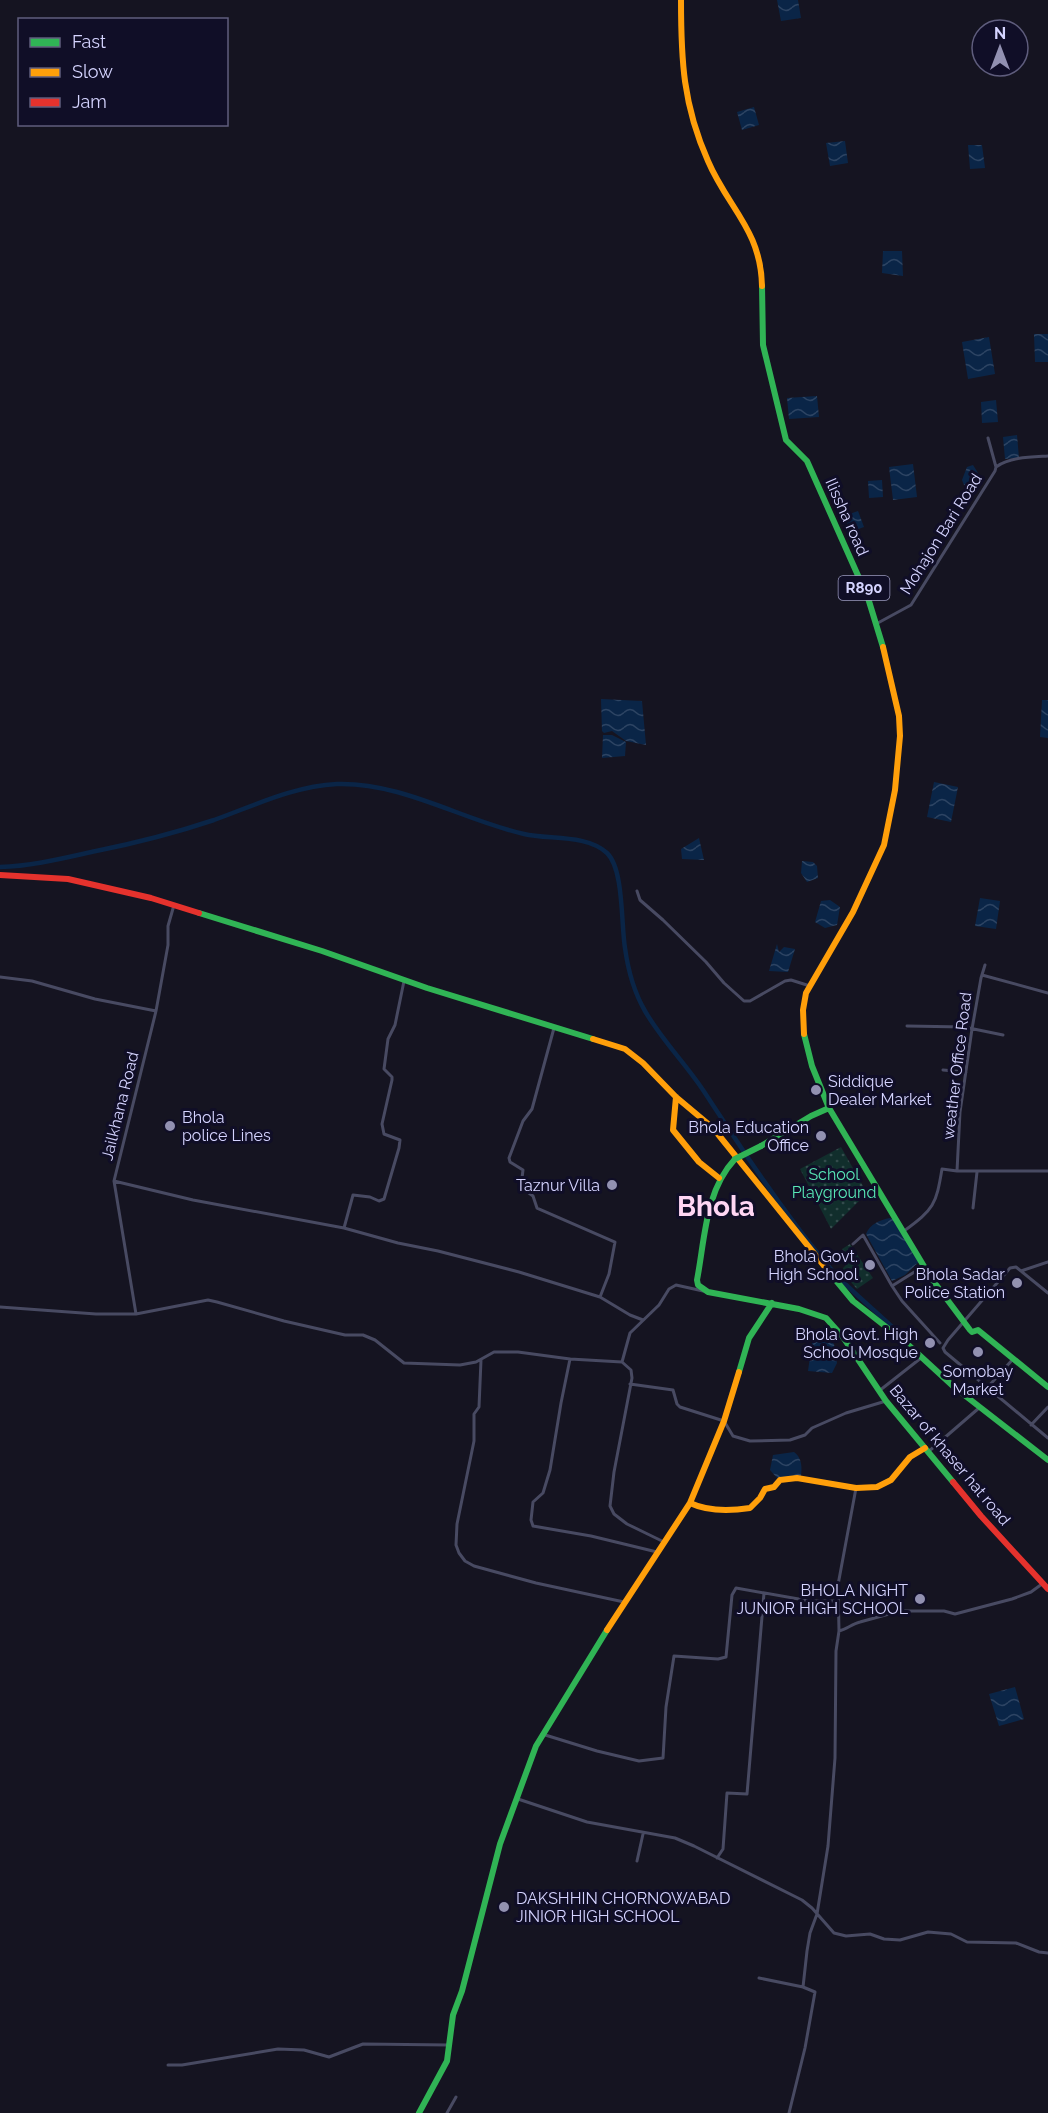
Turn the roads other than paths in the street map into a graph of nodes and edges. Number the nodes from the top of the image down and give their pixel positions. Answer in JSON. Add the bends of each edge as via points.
{"nodes":[{"id":1,"x":681,"y":0,"type":"edge"},
{"id":2,"x":988,"y":438,"type":"dead end"},
{"id":3,"x":1048,"y":456,"type":"edge"},
{"id":4,"x":996,"y":467,"type":"junction"},
{"id":5,"x":876,"y":624,"type":"junction"},
{"id":6,"x":0,"y":875,"type":"edge"},
{"id":7,"x":636,"y":891,"type":"dead end"},
{"id":8,"x":174,"y":905,"type":"junction"},
{"id":9,"x":985,"y":965,"type":"dead end"},
{"id":10,"x":982,"y":975,"type":"junction"},
{"id":11,"x":0,"y":977,"type":"edge"},
{"id":12,"x":404,"y":980,"type":"junction"},
{"id":13,"x":810,"y":986,"type":"junction"},
{"id":14,"x":1048,"y":993,"type":"edge"},
{"id":15,"x":156,"y":1011,"type":"junction"},
{"id":16,"x":555,"y":1026,"type":"junction"},
{"id":17,"x":907,"y":1026,"type":"dead end"},
{"id":18,"x":972,"y":1029,"type":"junction"},
{"id":19,"x":1003,"y":1035,"type":"dead end"},
{"id":20,"x":943,"y":1070,"type":"dead end"},
{"id":21,"x":966,"y":1072,"type":"junction"},
{"id":22,"x":676,"y":1097,"type":"junction"},
{"id":23,"x":829,"y":1108,"type":"junction"},
{"id":24,"x":1048,"y":1171,"type":"edge"},
{"id":25,"x":957,"y":1172,"type":"junction"},
{"id":26,"x":977,"y":1172,"type":"junction"},
{"id":27,"x":719,"y":1178,"type":"junction"},
{"id":28,"x":114,"y":1181,"type":"junction"},
{"id":29,"x":973,"y":1208,"type":"dead end"},
{"id":30,"x":344,"y":1228,"type":"junction"},
{"id":31,"x":904,"y":1231,"type":"junction"},
{"id":32,"x":853,"y":1244,"type":"dead end"},
{"id":33,"x":1048,"y":1262,"type":"edge"},
{"id":34,"x":924,"y":1266,"type":"junction"},
{"id":35,"x":1021,"y":1271,"type":"junction"},
{"id":36,"x":892,"y":1286,"type":"junction"},
{"id":37,"x":708,"y":1292,"type":"junction"},
{"id":38,"x":1048,"y":1293,"type":"edge"},
{"id":39,"x":600,"y":1297,"type":"junction"},
{"id":40,"x":772,"y":1303,"type":"junction"},
{"id":41,"x":0,"y":1307,"type":"edge"},
{"id":42,"x":136,"y":1314,"type":"junction"},
{"id":43,"x":643,"y":1320,"type":"junction"},
{"id":44,"x":964,"y":1322,"type":"junction"},
{"id":45,"x":940,"y":1343,"type":"dead end"},
{"id":46,"x":921,"y":1358,"type":"junction"},
{"id":47,"x":570,"y":1359,"type":"junction"},
{"id":48,"x":1013,"y":1359,"type":"junction"},
{"id":49,"x":481,"y":1360,"type":"junction"},
{"id":50,"x":622,"y":1362,"type":"junction"},
{"id":51,"x":630,"y":1384,"type":"junction"},
{"id":52,"x":987,"y":1388,"type":"junction"},
{"id":53,"x":1048,"y":1388,"type":"edge"},
{"id":54,"x":879,"y":1391,"type":"junction"},
{"id":55,"x":886,"y":1401,"type":"junction"},
{"id":56,"x":979,"y":1407,"type":"junction"},
{"id":57,"x":1048,"y":1407,"type":"edge"},
{"id":58,"x":724,"y":1421,"type":"junction"},
{"id":59,"x":1031,"y":1425,"type":"junction"},
{"id":60,"x":1048,"y":1438,"type":"edge"},
{"id":61,"x":927,"y":1450,"type":"junction"},
{"id":62,"x":1048,"y":1460,"type":"edge"},
{"id":63,"x":856,"y":1488,"type":"junction"},
{"id":64,"x":690,"y":1503,"type":"junction"},
{"id":65,"x":664,"y":1542,"type":"junction"},
{"id":66,"x":657,"y":1552,"type":"junction"},
{"id":67,"x":1042,"y":1584,"type":"junction"},
{"id":68,"x":1048,"y":1589,"type":"edge"},
{"id":69,"x":765,"y":1593,"type":"junction"},
{"id":70,"x":837,"y":1600,"type":"junction"},
{"id":71,"x":624,"y":1602,"type":"junction"},
{"id":72,"x":839,"y":1631,"type":"junction"},
{"id":73,"x":542,"y":1734,"type":"junction"},
{"id":74,"x":518,"y":1798,"type":"junction"},
{"id":75,"x":643,"y":1834,"type":"junction"},
{"id":76,"x":717,"y":1858,"type":"junction"},
{"id":77,"x":636,"y":1861,"type":"dead end"},
{"id":78,"x":817,"y":1914,"type":"junction"},
{"id":79,"x":1048,"y":1953,"type":"edge"},
{"id":80,"x":759,"y":1978,"type":"dead end"},
{"id":81,"x":803,"y":1987,"type":"junction"},
{"id":82,"x":449,"y":2045,"type":"junction"},
{"id":83,"x":168,"y":2065,"type":"dead end"},
{"id":84,"x":456,"y":2097,"type":"dead end"},
{"id":85,"x":419,"y":2113,"type":"edge"},
{"id":86,"x":447,"y":2113,"type":"edge"},
{"id":87,"x":789,"y":2113,"type":"edge"}],
"edges":[{"from":1,"to":5,"type":"street","name":"Ilissha road","number":"R890","via":[[684,86],[693,124],[709,164],[750,233],[759,258],[763,345],[786,440],[807,461]]},
{"from":2,"to":4,"type":"street","name":"Mohajon Bari Road"},
{"from":3,"to":4,"type":"street","via":[[1012,460]]},
{"from":4,"to":5,"type":"street","name":"Mohajon Bari Road","via":[[911,605]]},
{"from":5,"to":13,"type":"street","name":"Ilissha road","number":"R890","via":[[899,716],[891,814],[884,845],[853,912]]},
{"from":6,"to":8,"type":"street","via":[[68,879]]},
{"from":7,"to":13,"type":"street","via":[[640,900],[744,1001],[785,981]]},
{"from":8,"to":12,"type":"street"},
{"from":8,"to":15,"type":"street","name":"Jailkhana Road"},
{"from":9,"to":10,"type":"street","name":"weather Office Road"},
{"from":10,"to":14,"type":"street"},
{"from":10,"to":18,"type":"street","name":"weather Office Road"},
{"from":11,"to":15,"type":"street"},
{"from":12,"to":16,"type":"street"},
{"from":12,"to":30,"type":"street","via":[[395,1025],[388,1039],[384,1069],[392,1080],[382,1124],[384,1134],[400,1140],[399,1148],[384,1199],[353,1195]]},
{"from":13,"to":23,"type":"street","name":"Ilissha road","number":"R890","via":[[803,1004],[804,1040]]},
{"from":15,"to":28,"type":"street","name":"Jailkhana Road"},
{"from":16,"to":22,"type":"street","via":[[625,1049]]},
{"from":16,"to":39,"type":"street","via":[[532,1109],[523,1120],[509,1158],[523,1170],[526,1191],[533,1196],[537,1208],[615,1242]]},
{"from":17,"to":18,"type":"street"},
{"from":18,"to":19,"type":"street"},
{"from":18,"to":21,"type":"street","name":"weather Office Road"},
{"from":20,"to":21,"type":"street"},
{"from":21,"to":25,"type":"street","name":"weather Office Road"},
{"from":22,"to":27,"type":"street","via":[[673,1130],[699,1162]]},
{"from":22,"to":46,"type":"street","via":[[713,1128],[853,1300]]},
{"from":23,"to":27,"type":"street","bridge":true,"via":[[735,1159]]},
{"from":23,"to":31,"type":"street","name":"Ilissha road"},
{"from":24,"to":26,"type":"street"},
{"from":25,"to":26,"type":"street"},
{"from":25,"to":31,"type":"street","via":[[942,1169],[934,1205]]},
{"from":26,"to":29,"type":"street"},
{"from":27,"to":37,"type":"street","via":[[697,1280]]},
{"from":28,"to":30,"type":"street"},
{"from":28,"to":42,"type":"street","name":"Jailkhana Road"},
{"from":30,"to":39,"type":"street","via":[[519,1272]]},
{"from":31,"to":34,"type":"street","name":"Ilissha road"},
{"from":32,"to":36,"type":"street","via":[[864,1235]]},
{"from":33,"to":35,"type":"street"},
{"from":34,"to":36,"type":"street"},
{"from":34,"to":44,"type":"street","name":"Ilissha road"},
{"from":35,"to":38,"type":"street"},
{"from":35,"to":44,"type":"street","via":[[1010,1268]]},
{"from":36,"to":45,"type":"street"},
{"from":37,"to":40,"type":"street","name":"Bazar of khaser hat road"},
{"from":37,"to":43,"type":"street","via":[[672,1287]]},
{"from":39,"to":43,"type":"street"},
{"from":40,"to":54,"type":"street","name":"Bazar of khaser hat road","via":[[826,1318]]},
{"from":40,"to":58,"type":"street","via":[[749,1338]]},
{"from":41,"to":42,"type":"street"},
{"from":42,"to":49,"type":"street","via":[[217,1302],[284,1322],[363,1335],[404,1363],[460,1365]]},
{"from":43,"to":50,"type":"street","via":[[630,1334]]},
{"from":44,"to":48,"type":"street","via":[[972,1332],[978,1330]]},
{"from":44,"to":52,"type":"street","via":[[943,1348]]},
{"from":46,"to":54,"type":"street"},
{"from":46,"to":56,"type":"street"},
{"from":47,"to":49,"type":"street","via":[[494,1352]]},
{"from":47,"to":50,"type":"street"},
{"from":47,"to":66,"type":"street","via":[[550,1470],[543,1493],[533,1502],[533,1526]]},
{"from":48,"to":52,"type":"street"},
{"from":48,"to":53,"type":"street"},
{"from":49,"to":71,"type":"street","via":[[474,1442],[457,1524],[459,1553],[474,1566]]},
{"from":50,"to":51,"type":"street","via":[[631,1370]]},
{"from":51,"to":58,"type":"street","via":[[673,1390],[680,1407]]},
{"from":51,"to":65,"type":"street","via":[[610,1506],[627,1524]]},
{"from":52,"to":59,"type":"street"},
{"from":54,"to":55,"type":"street","name":"Bazar of khaser hat road"},
{"from":55,"to":58,"type":"street","via":[[846,1413],[790,1440],[750,1441],[733,1436]]},
{"from":55,"to":61,"type":"street","name":"Bazar of khaser hat road"},
{"from":56,"to":61,"type":"street"},
{"from":56,"to":62,"type":"street"},
{"from":57,"to":59,"type":"street"},
{"from":58,"to":64,"type":"street"},
{"from":59,"to":60,"type":"street"},
{"from":61,"to":63,"type":"street","via":[[910,1457],[885,1484]]},
{"from":61,"to":67,"type":"street","name":"Bazar of khaser hat road"},
{"from":63,"to":64,"type":"street","via":[[797,1478],[780,1480],[774,1488],[765,1489],[750,1508],[716,1509]]},
{"from":63,"to":70,"type":"street"},
{"from":64,"to":65,"type":"street"},
{"from":65,"to":66,"type":"street"},
{"from":66,"to":71,"type":"street"},
{"from":67,"to":68,"type":"street","name":"Bazar of khaser hat road"},
{"from":67,"to":72,"type":"street","via":[[1005,1601],[955,1614],[900,1611]]},
{"from":69,"to":70,"type":"street","via":[[810,1601]]},
{"from":69,"to":73,"type":"street","via":[[733,1590],[726,1657],[674,1656],[663,1758],[639,1761]]},
{"from":69,"to":76,"type":"street","via":[[747,1794],[727,1793],[723,1849]]},
{"from":70,"to":72,"type":"street"},
{"from":71,"to":73,"type":"street"},
{"from":72,"to":78,"type":"street","via":[[835,1758]]},
{"from":73,"to":74,"type":"street"},
{"from":74,"to":75,"type":"street","via":[[587,1822]]},
{"from":74,"to":82,"type":"street","via":[[500,1844],[453,2014]]},
{"from":75,"to":76,"type":"street","via":[[675,1839]]},
{"from":75,"to":77,"type":"street"},
{"from":76,"to":78,"type":"street","via":[[802,1900]]},
{"from":78,"to":79,"type":"street","via":[[834,1933],[846,1936],[870,1934],[900,1940],[928,1932],[951,1934],[967,1941],[1016,1943]]},
{"from":78,"to":81,"type":"street","via":[[810,1933]]},
{"from":80,"to":81,"type":"street"},
{"from":81,"to":87,"type":"street","via":[[815,1992]]},
{"from":82,"to":83,"type":"street","via":[[363,2043],[329,2057],[279,2049]]},
{"from":82,"to":85,"type":"street","via":[[447,2061]]},
{"from":84,"to":86,"type":"street"}]}
